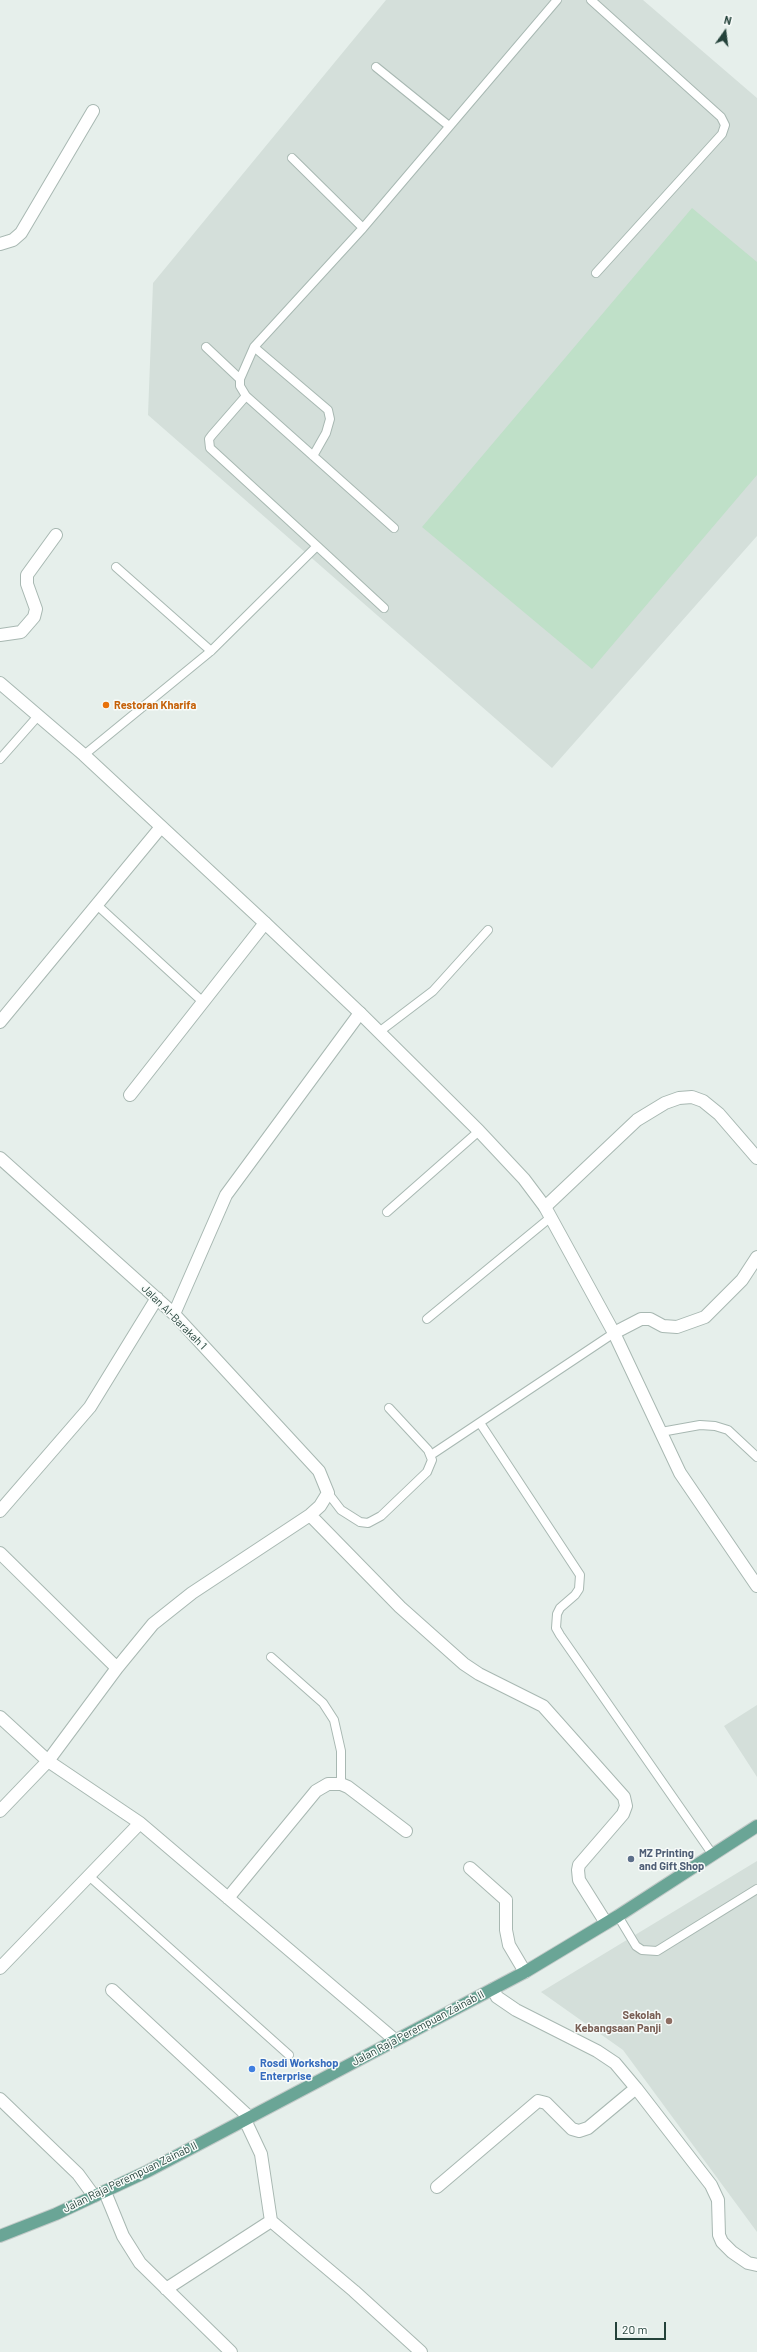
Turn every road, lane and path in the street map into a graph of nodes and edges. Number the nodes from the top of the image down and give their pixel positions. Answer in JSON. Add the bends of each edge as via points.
{"nodes":[{"id":1,"x":557,"y":0,"type":"edge"},
{"id":2,"x":591,"y":0,"type":"edge"},
{"id":3,"x":376,"y":67,"type":"dead end"},
{"id":4,"x":93,"y":111,"type":"dead end"},
{"id":5,"x":449,"y":126,"type":"junction"},
{"id":6,"x":292,"y":158,"type":"dead end"},
{"id":7,"x":362,"y":228,"type":"junction"},
{"id":8,"x":0,"y":244,"type":"edge"},
{"id":9,"x":596,"y":273,"type":"dead end"},
{"id":10,"x":206,"y":347,"type":"dead end"},
{"id":11,"x":254,"y":347,"type":"junction"},
{"id":12,"x":240,"y":379,"type":"junction"},
{"id":13,"x":246,"y":396,"type":"junction"},
{"id":14,"x":313,"y":456,"type":"junction"},
{"id":15,"x":394,"y":528,"type":"dead end"},
{"id":16,"x":56,"y":535,"type":"dead end"},
{"id":17,"x":317,"y":546,"type":"junction"},
{"id":18,"x":116,"y":567,"type":"dead end"},
{"id":19,"x":384,"y":608,"type":"dead end"},
{"id":20,"x":0,"y":635,"type":"edge"},
{"id":21,"x":211,"y":651,"type":"junction"},
{"id":22,"x":0,"y":684,"type":"edge"},
{"id":23,"x":38,"y":716,"type":"junction"},
{"id":24,"x":84,"y":755,"type":"junction"},
{"id":25,"x":0,"y":759,"type":"edge"},
{"id":26,"x":161,"y":827,"type":"junction"},
{"id":27,"x":97,"y":905,"type":"junction"},
{"id":28,"x":265,"y":923,"type":"junction"},
{"id":29,"x":488,"y":930,"type":"dead end"},
{"id":30,"x":203,"y":1002,"type":"junction"},
{"id":31,"x":360,"y":1013,"type":"junction"},
{"id":32,"x":0,"y":1022,"type":"edge"},
{"id":33,"x":379,"y":1032,"type":"junction"},
{"id":34,"x":130,"y":1095,"type":"dead end"},
{"id":35,"x":479,"y":1131,"type":"junction"},
{"id":36,"x":0,"y":1158,"type":"edge"},
{"id":37,"x":757,"y":1158,"type":"edge"},
{"id":38,"x":387,"y":1212,"type":"dead end"},
{"id":39,"x":548,"y":1212,"type":"junction"},
{"id":40,"x":757,"y":1257,"type":"edge"},
{"id":41,"x":157,"y":1298,"type":"junction"},
{"id":42,"x":174,"y":1314,"type":"junction"},
{"id":43,"x":427,"y":1319,"type":"dead end"},
{"id":44,"x":614,"y":1333,"type":"junction"},
{"id":45,"x":389,"y":1408,"type":"dead end"},
{"id":46,"x":480,"y":1423,"type":"junction"},
{"id":47,"x":661,"y":1432,"type":"junction"},
{"id":48,"x":431,"y":1455,"type":"junction"},
{"id":49,"x":757,"y":1457,"type":"edge"},
{"id":50,"x":328,"y":1493,"type":"junction"},
{"id":51,"x":0,"y":1511,"type":"edge"},
{"id":52,"x":310,"y":1515,"type":"junction"},
{"id":53,"x":0,"y":1552,"type":"edge"},
{"id":54,"x":757,"y":1586,"type":"edge"},
{"id":55,"x":271,"y":1657,"type":"dead end"},
{"id":56,"x":117,"y":1668,"type":"junction"},
{"id":57,"x":0,"y":1717,"type":"edge"},
{"id":58,"x":48,"y":1761,"type":"junction"},
{"id":59,"x":342,"y":1784,"type":"junction"},
{"id":60,"x":0,"y":1811,"type":"edge"},
{"id":61,"x":140,"y":1822,"type":"junction"},
{"id":62,"x":757,"y":1826,"type":"edge"},
{"id":63,"x":406,"y":1831,"type":"dead end"},
{"id":64,"x":713,"y":1855,"type":"junction"},
{"id":65,"x":470,"y":1868,"type":"dead end"},
{"id":66,"x":89,"y":1876,"type":"junction"},
{"id":67,"x":757,"y":1889,"type":"edge"},
{"id":68,"x":228,"y":1898,"type":"junction"},
{"id":69,"x":618,"y":1916,"type":"junction"},
{"id":70,"x":606,"y":1923,"type":"junction"},
{"id":71,"x":0,"y":1968,"type":"edge"},
{"id":72,"x":525,"y":1972,"type":"junction"},
{"id":73,"x":493,"y":1989,"type":"junction"},
{"id":74,"x":112,"y":1990,"type":"dead end"},
{"id":75,"x":395,"y":2040,"type":"junction"},
{"id":76,"x":289,"y":2055,"type":"dead end"},
{"id":77,"x":636,"y":2088,"type":"junction"},
{"id":78,"x":0,"y":2099,"type":"edge"},
{"id":79,"x":247,"y":2119,"type":"junction"},
{"id":80,"x":437,"y":2187,"type":"dead end"},
{"id":81,"x":99,"y":2194,"type":"junction"},
{"id":82,"x":271,"y":2221,"type":"junction"},
{"id":83,"x":0,"y":2236,"type":"edge"},
{"id":84,"x":757,"y":2265,"type":"edge"},
{"id":85,"x":166,"y":2289,"type":"junction"},
{"id":86,"x":231,"y":2352,"type":"edge"},
{"id":87,"x":421,"y":2352,"type":"edge"}],
"edges":[{"from":1,"to":5,"type":"lane"},
{"from":2,"to":9,"type":"lane","via":[[721,117],[725,125],[722,134]]},
{"from":3,"to":5,"type":"lane"},
{"from":4,"to":8,"type":"street","via":[[21,232],[13,240]]},
{"from":5,"to":7,"type":"lane"},
{"from":6,"to":7,"type":"lane"},
{"from":7,"to":11,"type":"lane"},
{"from":10,"to":12,"type":"lane"},
{"from":11,"to":12,"type":"lane"},
{"from":11,"to":14,"type":"lane","via":[[328,410],[330,419],[326,433]]},
{"from":12,"to":13,"type":"lane","via":[[240,386]]},
{"from":13,"to":14,"type":"lane"},
{"from":13,"to":17,"type":"lane","via":[[212,434],[209,439],[210,448]]},
{"from":14,"to":15,"type":"lane"},
{"from":16,"to":20,"type":"street","via":[[27,575],[27,584],[36,604],[36,613],[20,632]]},
{"from":17,"to":19,"type":"lane"},
{"from":17,"to":21,"type":"lane"},
{"from":18,"to":21,"type":"lane"},
{"from":21,"to":24,"type":"lane"},
{"from":22,"to":23,"type":"street"},
{"from":23,"to":24,"type":"street"},
{"from":23,"to":25,"type":"lane"},
{"from":24,"to":26,"type":"street"},
{"from":26,"to":27,"type":"street"},
{"from":26,"to":28,"type":"street"},
{"from":27,"to":30,"type":"lane"},
{"from":27,"to":32,"type":"street"},
{"from":28,"to":30,"type":"street"},
{"from":28,"to":31,"type":"street"},
{"from":29,"to":33,"type":"lane","via":[[433,991]]},
{"from":30,"to":34,"type":"street"},
{"from":31,"to":33,"type":"street"},
{"from":31,"to":42,"type":"street","via":[[226,1195]]},
{"from":33,"to":35,"type":"street"},
{"from":35,"to":38,"type":"lane"},
{"from":35,"to":39,"type":"street","via":[[524,1179]]},
{"from":36,"to":41,"type":"street","name":"Jalan Al-Barakah 1"},
{"from":37,"to":39,"type":"street","via":[[719,1114],[703,1101],[692,1097],[679,1098],[665,1103],[637,1120]]},
{"from":39,"to":43,"type":"lane"},
{"from":39,"to":44,"type":"street"},
{"from":40,"to":44,"type":"street","via":[[742,1280],[705,1317],[677,1326],[663,1326],[650,1319],[641,1319]]},
{"from":41,"to":42,"type":"street","name":"Jalan Al-Barakah 1"},
{"from":41,"to":51,"type":"street","via":[[90,1406]]},
{"from":42,"to":50,"type":"street","name":"Jalan Al-Barakah 1","via":[[319,1471]]},
{"from":44,"to":46,"type":"lane"},
{"from":44,"to":47,"type":"street"},
{"from":45,"to":48,"type":"lane"},
{"from":46,"to":48,"type":"lane"},
{"from":46,"to":64,"type":"lane","via":[[580,1575],[579,1589],[557,1614],[556,1628]]},
{"from":47,"to":49,"type":"lane","via":[[700,1425],[715,1426],[728,1430]]},
{"from":47,"to":54,"type":"street","via":[[680,1473]]},
{"from":48,"to":50,"type":"lane","via":[[432,1460],[427,1472],[382,1516],[368,1523],[360,1522],[340,1510]]},
{"from":50,"to":52,"type":"street","via":[[320,1506]]},
{"from":52,"to":56,"type":"street","via":[[170,1610],[153,1624]]},
{"from":52,"to":70,"type":"street","via":[[400,1607],[464,1664],[543,1706],[624,1797],[624,1814],[579,1865],[578,1870],[579,1880]]},
{"from":53,"to":56,"type":"street"},
{"from":55,"to":59,"type":"lane","via":[[323,1703],[334,1720],[341,1751]]},
{"from":56,"to":58,"type":"street"},
{"from":57,"to":58,"type":"street"},
{"from":58,"to":60,"type":"street"},
{"from":58,"to":61,"type":"street"},
{"from":59,"to":63,"type":"street"},
{"from":59,"to":68,"type":"street","via":[[328,1784],[316,1791]]},
{"from":61,"to":66,"type":"street"},
{"from":61,"to":68,"type":"street"},
{"from":62,"to":64,"type":"main road","name":"Jalan Raja Perempuan Zainab II"},
{"from":64,"to":69,"type":"main road","name":"Jalan Raja Perempuan Zainab II"},
{"from":65,"to":72,"type":"street","via":[[506,1900],[505,1919],[509,1946]]},
{"from":66,"to":71,"type":"street"},
{"from":66,"to":76,"type":"lane"},
{"from":67,"to":69,"type":"lane","via":[[656,1951],[649,1952],[636,1946]]},
{"from":68,"to":75,"type":"street"},
{"from":69,"to":70,"type":"main road","name":"Jalan Raja Perempuan Zainab II"},
{"from":70,"to":72,"type":"main road","name":"Jalan Raja Perempuan Zainab II"},
{"from":72,"to":73,"type":"main road","name":"Jalan Raja Perempuan Zainab II"},
{"from":73,"to":75,"type":"main road","name":"Jalan Raja Perempuan Zainab II"},
{"from":73,"to":77,"type":"street","via":[[497,1997],[516,2010],[607,2058]]},
{"from":74,"to":79,"type":"street"},
{"from":75,"to":79,"type":"main road","name":"Jalan Raja Perempuan Zainab II"},
{"from":77,"to":80,"type":"street","via":[[588,2128],[579,2131],[572,2130],[546,2103],[538,2101]]},
{"from":77,"to":84,"type":"street","via":[[712,2185],[718,2200],[719,2235],[722,2242],[748,2263]]},
{"from":78,"to":81,"type":"street"},
{"from":79,"to":81,"type":"main road","name":"Jalan Raja Perempuan Zainab II"},
{"from":79,"to":82,"type":"street","via":[[261,2154]]},
{"from":81,"to":83,"type":"main road","name":"Jalan Raja Perempuan Zainab II"},
{"from":81,"to":85,"type":"street","via":[[140,2263]]},
{"from":82,"to":85,"type":"street"},
{"from":82,"to":87,"type":"street"},
{"from":85,"to":86,"type":"street"}]}
